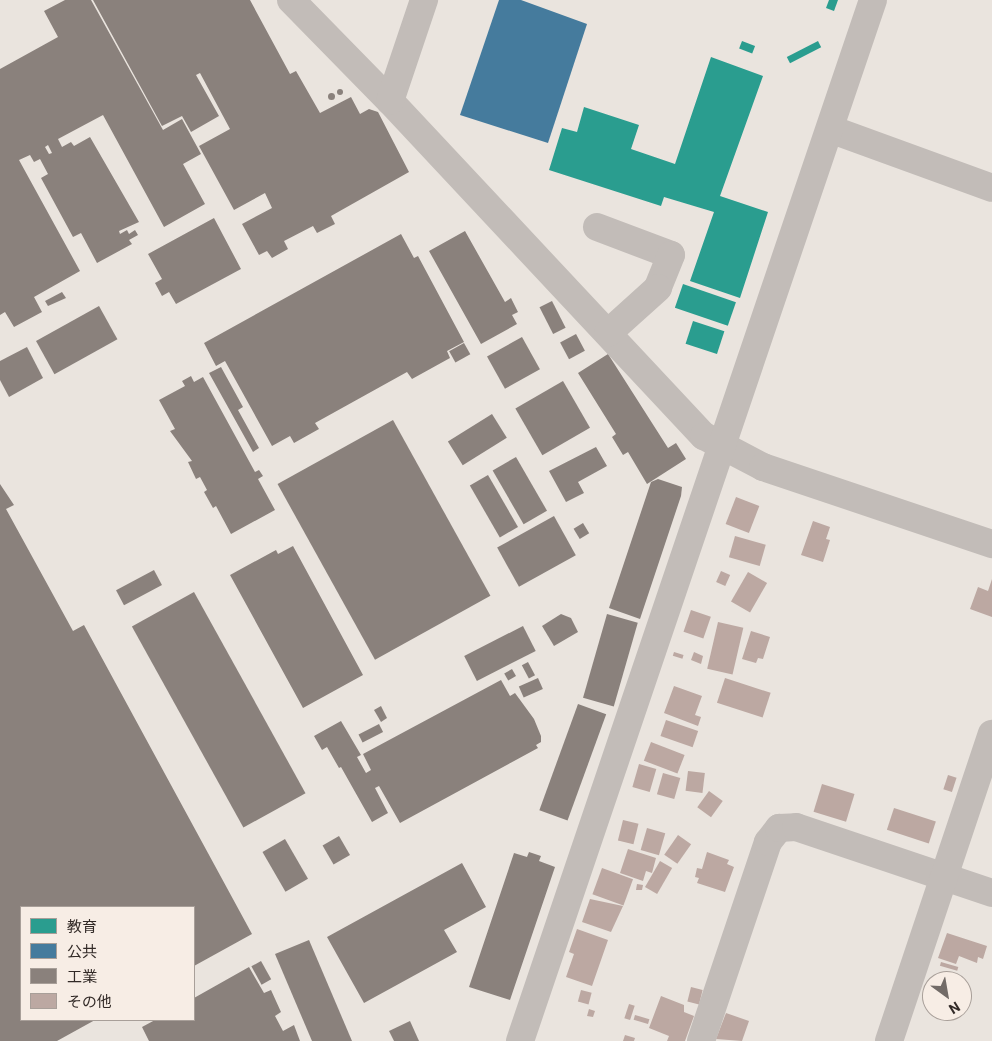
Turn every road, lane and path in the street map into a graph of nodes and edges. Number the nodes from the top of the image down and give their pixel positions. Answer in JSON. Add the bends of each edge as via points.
{"nodes":[{"id":1,"x":291,"y":0,"type":"edge"},
{"id":2,"x":424,"y":0,"type":"edge"},
{"id":3,"x":873,"y":0,"type":"edge"},
{"id":4,"x":390,"y":101,"type":"junction"},
{"id":5,"x":830,"y":129,"type":"junction"},
{"id":6,"x":992,"y":188,"type":"edge"},
{"id":7,"x":597,"y":227,"type":"dead end"},
{"id":8,"x":608,"y":333,"type":"junction"},
{"id":9,"x":722,"y":447,"type":"junction"},
{"id":10,"x":992,"y":544,"type":"edge"},
{"id":11,"x":992,"y":734,"type":"edge"},
{"id":12,"x":944,"y":877,"type":"junction"},
{"id":13,"x":992,"y":893,"type":"edge"},
{"id":14,"x":520,"y":1041,"type":"edge"},
{"id":15,"x":701,"y":1041,"type":"edge"},
{"id":16,"x":889,"y":1041,"type":"edge"}],
"edges":[{"from":1,"to":4,"type":"street"},
{"from":2,"to":4,"type":"street"},
{"from":3,"to":5,"type":"street"},
{"from":4,"to":8,"type":"street"},
{"from":5,"to":6,"type":"street"},
{"from":5,"to":9,"type":"street"},
{"from":7,"to":8,"type":"street","via":[[671,255],[658,288]]},
{"from":8,"to":9,"type":"street","via":[[704,436]]},
{"from":9,"to":10,"type":"street","via":[[763,467]]},
{"from":9,"to":14,"type":"street"},
{"from":11,"to":12,"type":"street"},
{"from":12,"to":13,"type":"street"},
{"from":12,"to":15,"type":"street","via":[[796,827],[780,828],[768,842]]},
{"from":12,"to":16,"type":"street"}]}
